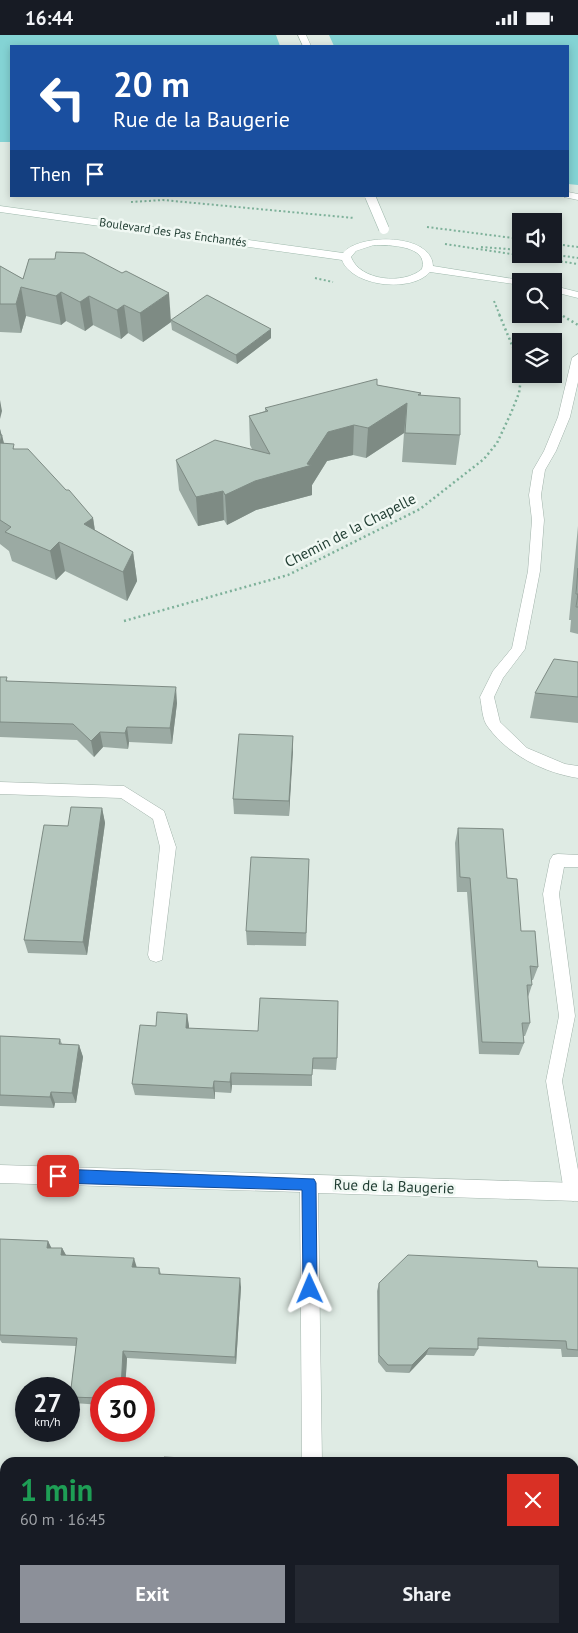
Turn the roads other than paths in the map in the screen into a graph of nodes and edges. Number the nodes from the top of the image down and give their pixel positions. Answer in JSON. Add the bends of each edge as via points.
{"nodes":[{"id":1,"x":370,"y":197,"type":"edge"},
{"id":2,"x":0,"y":209,"type":"edge"},
{"id":3,"x":386,"y":242,"type":"junction"},
{"id":4,"x":346,"y":257,"type":"junction"},
{"id":5,"x":427,"y":268,"type":"junction"},
{"id":6,"x":512,"y":281,"type":"edge"},
{"id":7,"x":562,"y":291,"type":"edge"},
{"id":8,"x":578,"y":295,"type":"edge"},
{"id":9,"x":578,"y":359,"type":"edge"},
{"id":10,"x":578,"y":772,"type":"edge"},
{"id":11,"x":0,"y":787,"type":"edge"},
{"id":12,"x":578,"y":861,"type":"edge"},
{"id":13,"x":156,"y":955,"type":"dead end"},
{"id":14,"x":0,"y":1174,"type":"edge"},
{"id":15,"x":309,"y":1183,"type":"junction"},
{"id":16,"x":575,"y":1192,"type":"edge"},
{"id":17,"x":312,"y":1457,"type":"edge"}],
"edges":[{"from":1,"to":3,"type":"street","bridge":true},
{"from":2,"to":4,"type":"street","name":"Boulevard des Pas Enchantés"},
{"from":3,"to":4,"type":"street","via":[[362,245],[352,249]]},
{"from":3,"to":5,"type":"street","via":[[419,251],[426,257]]},
{"from":4,"to":5,"type":"street","via":[[347,265],[353,271],[374,279],[402,281],[418,277]]},
{"from":5,"to":6,"type":"street"},
{"from":7,"to":8,"type":"street"},
{"from":9,"to":10,"type":"street","via":[[564,417],[538,470],[534,571],[518,649],[498,675],[487,697],[494,724],[522,752],[563,770]]},
{"from":11,"to":13,"type":"street","via":[[124,792],[159,815],[168,847]]},
{"from":12,"to":16,"type":"street","via":[[558,860],[551,893],[567,1016],[554,1081]]},
{"from":14,"to":15,"type":"street","name":"Rue de la Baugerie"},
{"from":15,"to":16,"type":"street","name":"Rue de la Baugerie"},
{"from":15,"to":17,"type":"street"}]}
